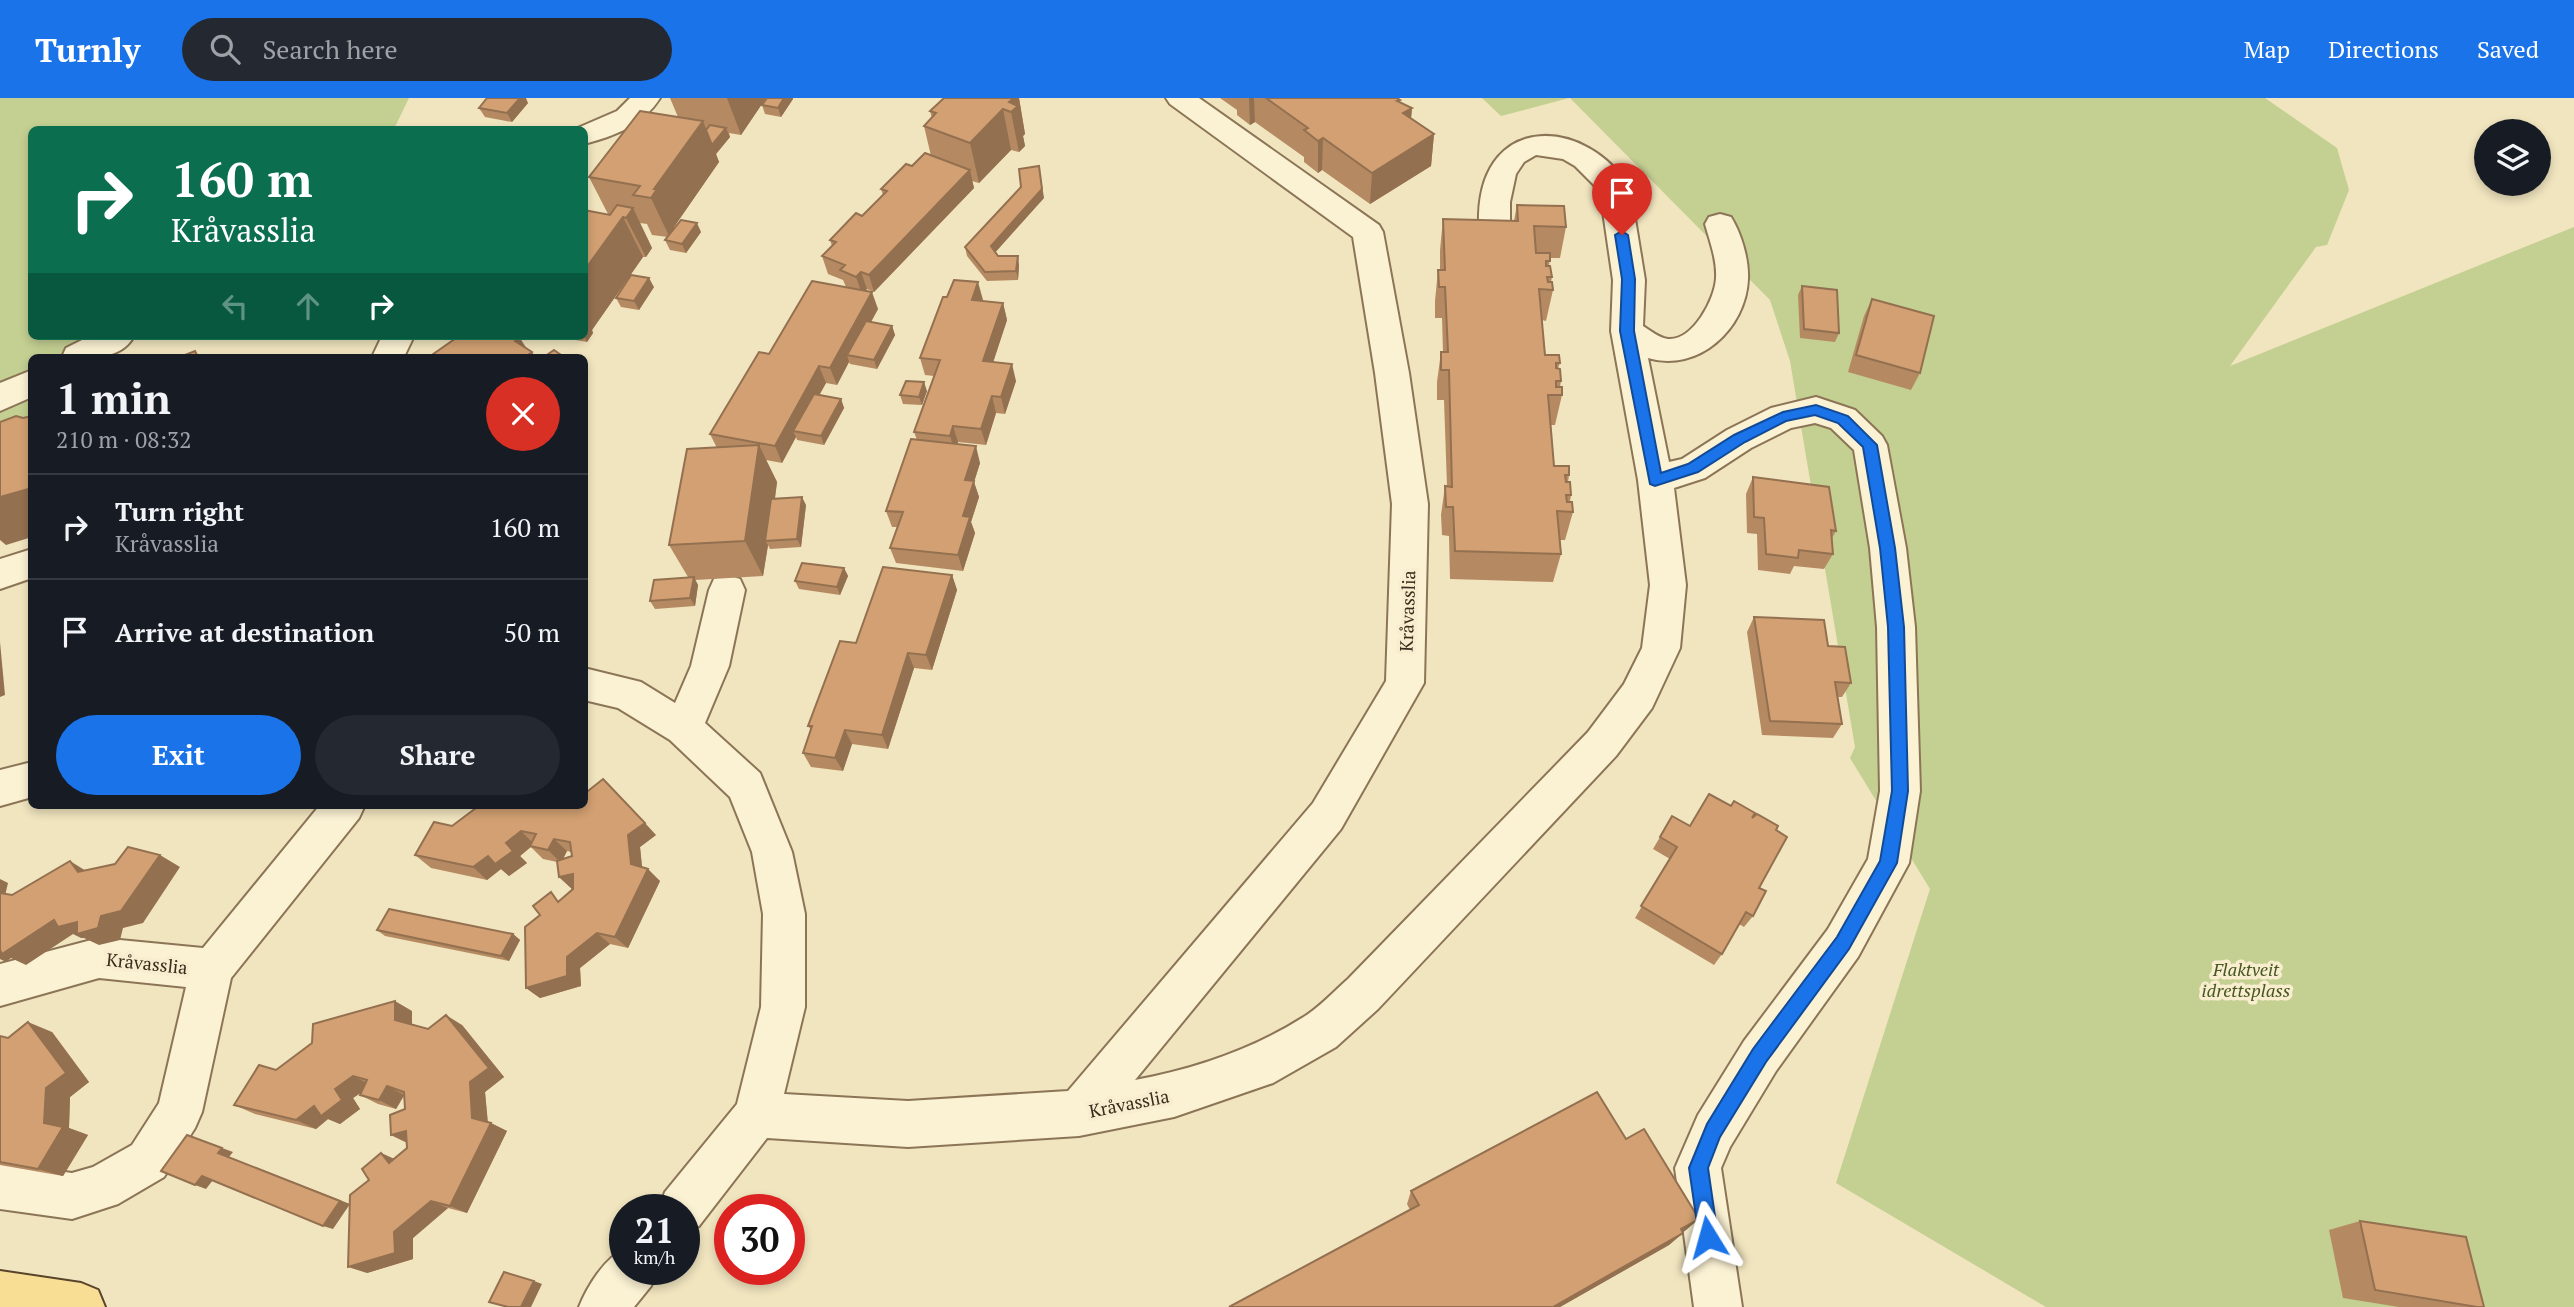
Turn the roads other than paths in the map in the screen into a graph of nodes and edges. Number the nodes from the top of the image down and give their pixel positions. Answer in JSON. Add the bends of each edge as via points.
{"nodes":[{"id":1,"x":646,"y":98,"type":"edge"},
{"id":2,"x":1180,"y":98,"type":"edge"},
{"id":3,"x":588,"y":133,"type":"edge"},
{"id":4,"x":1720,"y":224,"type":"dead end"},
{"id":5,"x":1494,"y":248,"type":"edge"},
{"id":6,"x":1627,"y":331,"type":"junction"},
{"id":7,"x":110,"y":340,"type":"edge"},
{"id":8,"x":84,"y":354,"type":"edge"},
{"id":9,"x":28,"y":384,"type":"edge"},
{"id":10,"x":0,"y":398,"type":"edge"},
{"id":11,"x":1655,"y":480,"type":"junction"},
{"id":12,"x":28,"y":564,"type":"edge"},
{"id":13,"x":0,"y":574,"type":"edge"},
{"id":14,"x":727,"y":590,"type":"edge"},
{"id":15,"x":588,"y":685,"type":"edge"},
{"id":16,"x":684,"y":728,"type":"junction"},
{"id":17,"x":28,"y":780,"type":"edge"},
{"id":18,"x":0,"y":788,"type":"edge"},
{"id":19,"x":342,"y":809,"type":"edge"},
{"id":20,"x":212,"y":969,"type":"junction"},
{"id":21,"x":0,"y":985,"type":"edge"},
{"id":22,"x":1079,"y":1113,"type":"junction"},
{"id":23,"x":757,"y":1115,"type":"junction"},
{"id":24,"x":0,"y":1186,"type":"edge"},
{"id":25,"x":694,"y":1194,"type":"edge"},
{"id":26,"x":621,"y":1285,"type":"edge"},
{"id":27,"x":0,"y":1295,"type":"edge"},
{"id":28,"x":81,"y":1307,"type":"edge"},
{"id":29,"x":603,"y":1307,"type":"edge"},
{"id":30,"x":1718,"y":1307,"type":"edge"}],
"edges":[{"from":1,"to":3,"type":"street","via":[[626,118]]},
{"from":2,"to":22,"type":"street","name":"Kråvasslia","via":[[1367,232],[1410,504],[1405,683],[1327,816]]},
{"from":4,"to":6,"type":"street","via":[[1732,281],[1728,300],[1714,324],[1699,339],[1672,351],[1658,349]]},
{"from":5,"to":6,"type":"street","name":"Kråvasslia","via":[[1501,173],[1514,155],[1531,145],[1570,150],[1615,188],[1629,279]]},
{"from":6,"to":11,"type":"street","name":"Kråvasslia"},
{"from":7,"to":8,"type":"street"},
{"from":9,"to":10,"type":"street"},
{"from":11,"to":22,"type":"street","name":"Kråvasslia","via":[[1668,585],[1661,648],[1638,696],[1602,744],[1363,994],[1320,1032],[1257,1067],[1174,1095]]},
{"from":11,"to":30,"type":"street","via":[[1693,468],[1783,417],[1816,410],[1843,419],[1870,445],[1896,627],[1900,791],[1888,863],[1843,943],[1760,1056],[1714,1131],[1698,1168]]},
{"from":12,"to":13,"type":"street"},
{"from":14,"to":16,"type":"street","via":[[710,666]]},
{"from":15,"to":16,"type":"street","via":[[627,694]]},
{"from":16,"to":23,"type":"street","via":[[746,786],[772,852],[784,914],[783,1007]]},
{"from":17,"to":18,"type":"street"},
{"from":19,"to":20,"type":"street","name":"Kråvasslia"},
{"from":20,"to":21,"type":"street","name":"Kråvasslia","via":[[99,958]]},
{"from":20,"to":24,"type":"street","via":[[179,1112],[148,1161],[102,1188],[72,1196]]},
{"from":22,"to":23,"type":"street","name":"Kråvasslia","via":[[908,1124]]},
{"from":23,"to":25,"type":"street"},
{"from":26,"to":29,"type":"street"},
{"from":27,"to":28,"type":"main road"}]}
